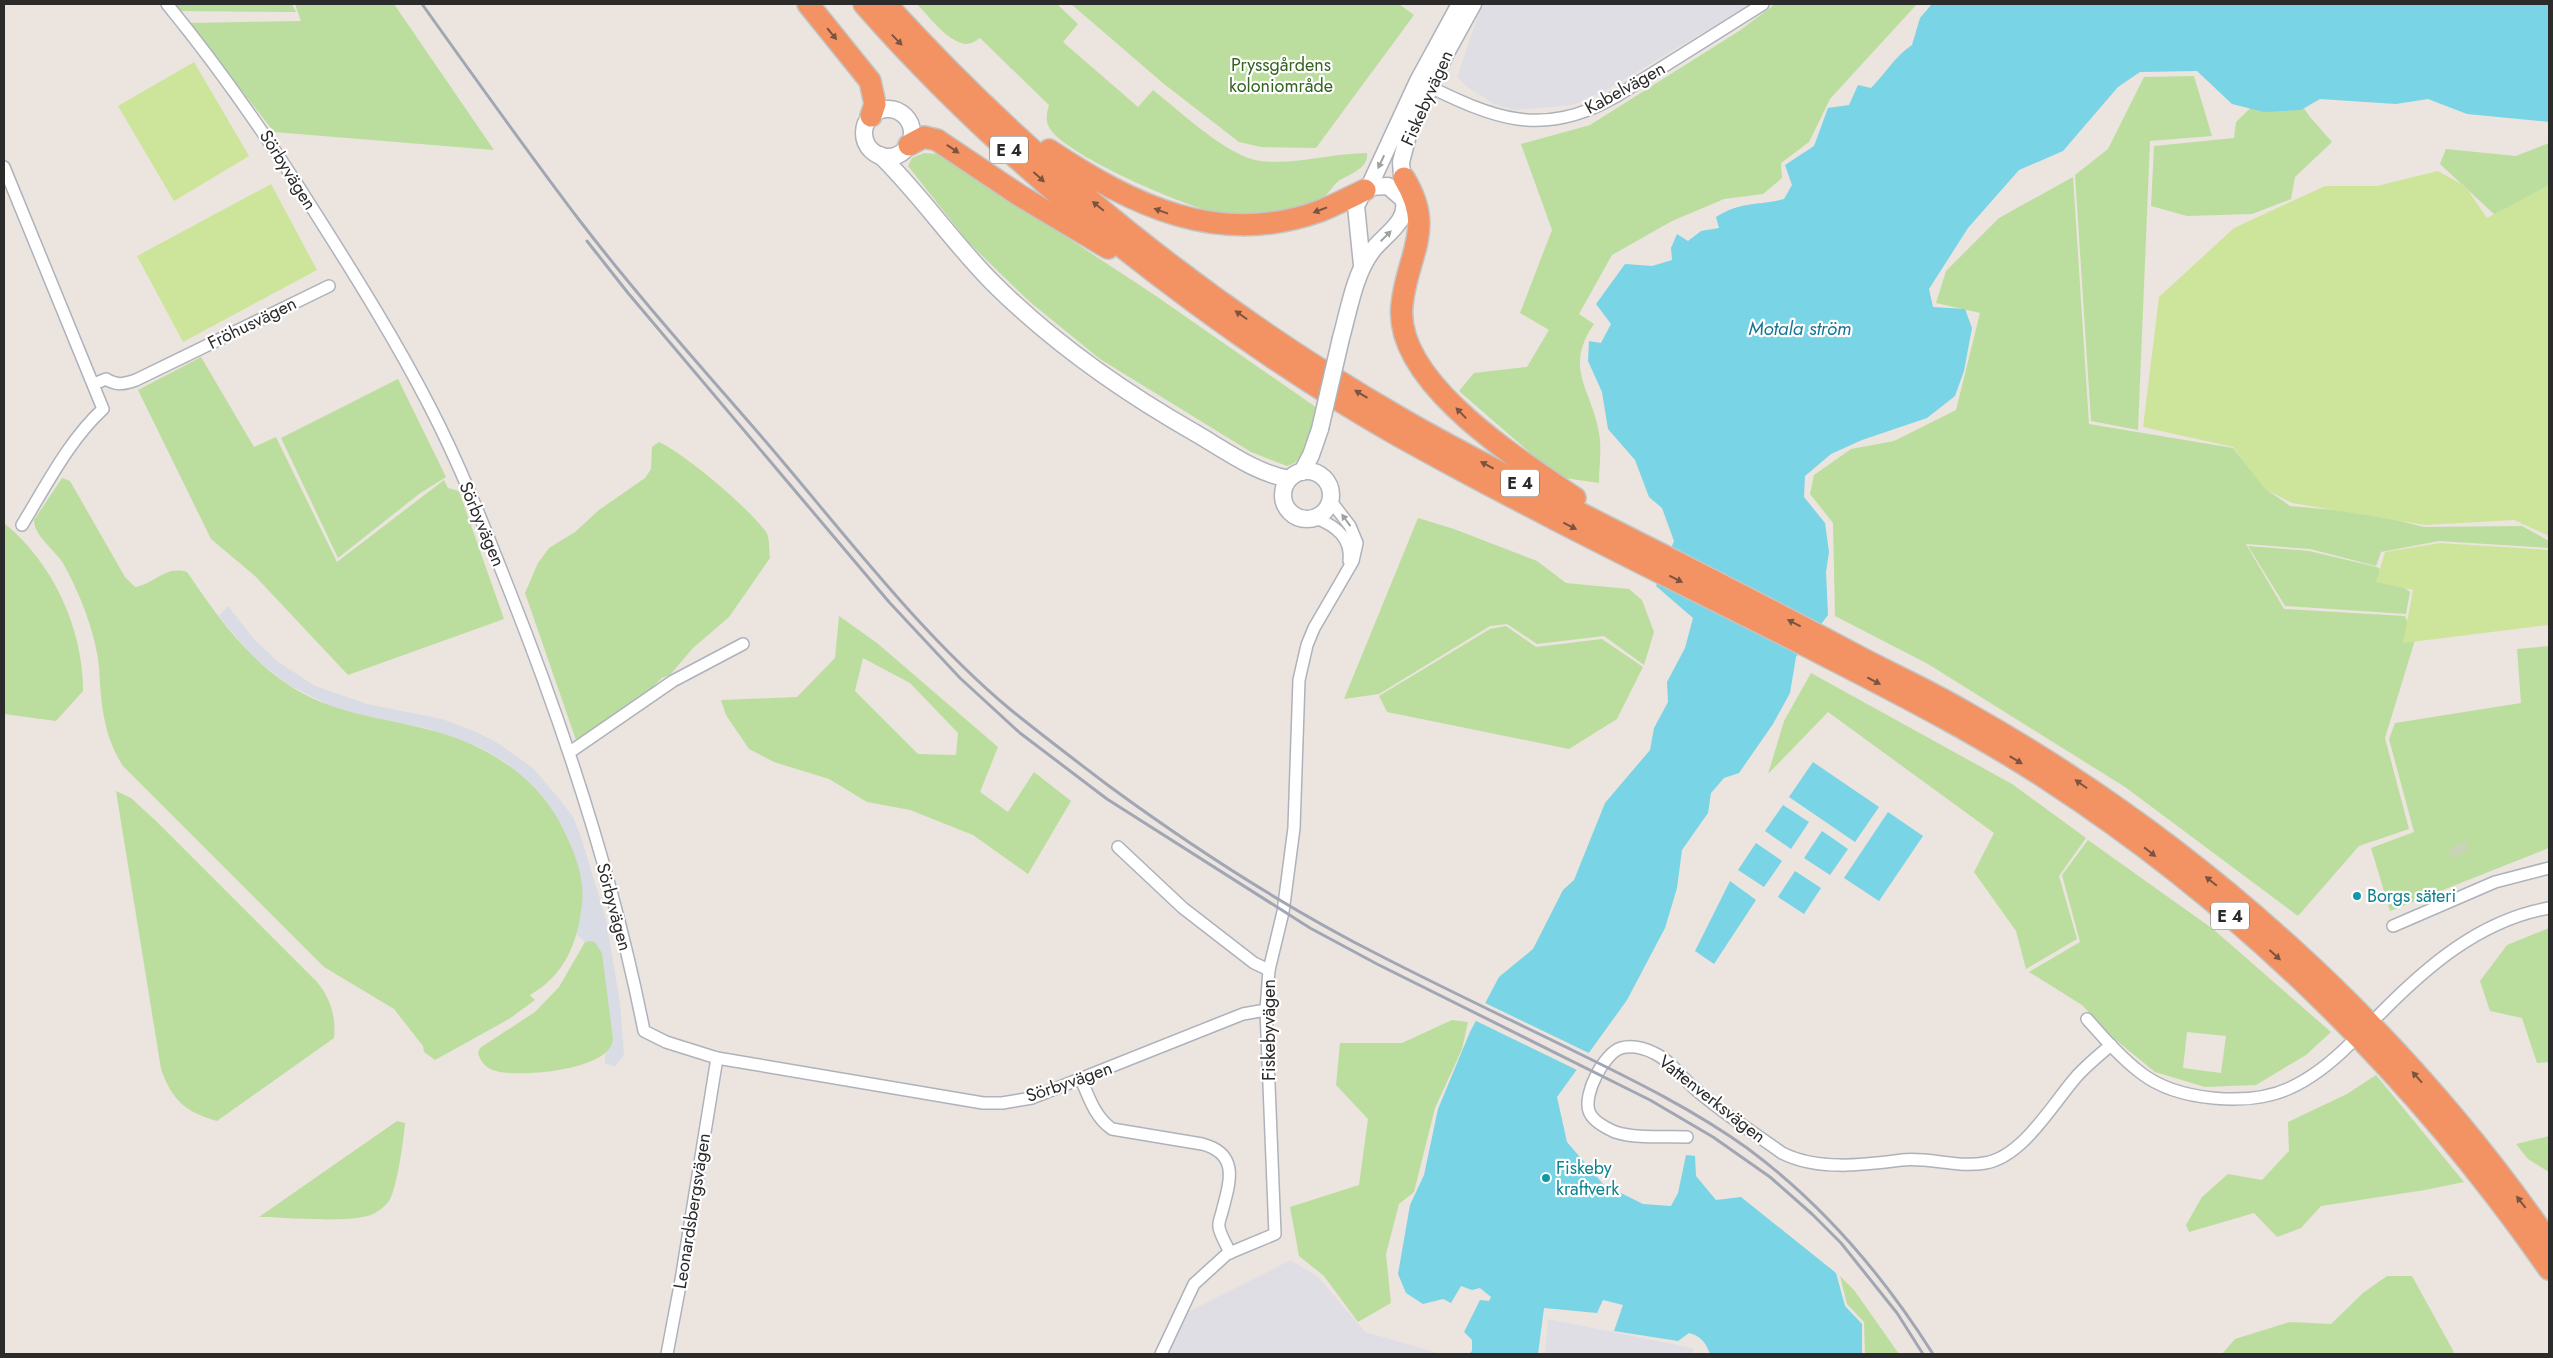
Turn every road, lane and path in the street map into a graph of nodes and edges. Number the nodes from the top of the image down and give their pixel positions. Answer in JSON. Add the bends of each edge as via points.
{"nodes":[{"id":1,"x":167,"y":4,"type":"edge"},
{"id":2,"x":808,"y":4,"type":"edge"},
{"id":3,"x":864,"y":4,"type":"edge"},
{"id":4,"x":886,"y":4,"type":"edge"},
{"id":5,"x":1460,"y":4,"type":"edge"},
{"id":6,"x":1473,"y":4,"type":"edge"},
{"id":7,"x":1763,"y":4,"type":"edge"},
{"id":8,"x":1424,"y":84,"type":"junction"},
{"id":9,"x":985,"y":106,"type":"junction"},
{"id":10,"x":871,"y":116,"type":"junction"},
{"id":11,"x":905,"y":149,"type":"junction"},
{"id":12,"x":880,"y":156,"type":"junction"},
{"id":13,"x":4,"y":167,"type":"edge"},
{"id":14,"x":1367,"y":188,"type":"junction"},
{"id":15,"x":916,"y":193,"type":"junction"},
{"id":16,"x":1404,"y":194,"type":"junction"},
{"id":17,"x":1362,"y":264,"type":"junction"},
{"id":18,"x":1168,"y":282,"type":"junction"},
{"id":19,"x":329,"y":286,"type":"dead end"},
{"id":20,"x":94,"y":384,"type":"junction"},
{"id":21,"x":1319,"y":432,"type":"junction"},
{"id":22,"x":1321,"y":476,"type":"junction"},
{"id":23,"x":1291,"y":481,"type":"junction"},
{"id":24,"x":1330,"y":500,"type":"junction"},
{"id":25,"x":1316,"y":518,"type":"junction"},
{"id":26,"x":1598,"y":522,"type":"junction"},
{"id":27,"x":22,"y":525,"type":"dead end"},
{"id":28,"x":1636,"y":550,"type":"junction"},
{"id":29,"x":1345,"y":575,"type":"junction"},
{"id":30,"x":743,"y":644,"type":"dead end"},
{"id":31,"x":1834,"y":652,"type":"junction"},
{"id":32,"x":570,"y":752,"type":"junction"},
{"id":33,"x":1118,"y":847,"type":"dead end"},
{"id":34,"x":2549,"y":868,"type":"edge"},
{"id":35,"x":2549,"y":908,"type":"edge"},
{"id":36,"x":2393,"y":926,"type":"dead end"},
{"id":37,"x":1269,"y":970,"type":"junction"},
{"id":38,"x":1266,"y":1010,"type":"junction"},
{"id":39,"x":2379,"y":1015,"type":"dead end"},
{"id":40,"x":2087,"y":1019,"type":"dead end"},
{"id":41,"x":2352,"y":1043,"type":"dead end"},
{"id":42,"x":2110,"y":1045,"type":"junction"},
{"id":43,"x":716,"y":1062,"type":"junction"},
{"id":44,"x":1081,"y":1079,"type":"junction"},
{"id":45,"x":1687,"y":1137,"type":"dead end"},
{"id":46,"x":2549,"y":1242,"type":"edge"},
{"id":47,"x":1230,"y":1252,"type":"junction"},
{"id":48,"x":2549,"y":1269,"type":"edge"},
{"id":49,"x":667,"y":1354,"type":"edge"},
{"id":50,"x":1161,"y":1354,"type":"edge"}],
"edges":[{"from":1,"to":32,"type":"street","name":"Sörbyvägen","via":[[268,137],[367,296],[431,408],[496,558]]},
{"from":2,"to":10,"type":"highway","one_way":true,"via":[[870,81],[875,104]]},
{"from":3,"to":18,"type":"highway","number":"E 4","one_way":true,"via":[[972,117],[1052,189]]},
{"from":4,"to":9,"type":"highway","number":"E 4"},
{"from":5,"to":8,"type":"street","name":"Fiskebyvägen"},
{"from":6,"to":8,"type":"street","name":"Fiskebyvägen"},
{"from":7,"to":8,"type":"street","name":"Kabelvägen","via":[[1610,100],[1572,116],[1547,120],[1499,117]]},
{"from":8,"to":14,"type":"street","name":"Fiskebyvägen","one_way":true},
{"from":8,"to":16,"type":"street","name":"Fiskebyvägen","via":[[1402,162]]},
{"from":14,"to":9,"type":"highway","one_way":true,"via":[[1320,210],[1276,221],[1246,225],[1196,221],[1151,207],[1097,181]]},
{"from":26,"to":9,"type":"highway","number":"E 4","one_way":true,"via":[[1402,420],[1280,343],[1119,224]]},
{"from":10,"to":11,"type":"street","via":[[883,109],[903,114],[912,131]]},
{"from":10,"to":12,"type":"street","via":[[865,127],[866,141]]},
{"from":11,"to":12,"type":"street","via":[[891,157]]},
{"from":11,"to":15,"type":"street","via":[[903,171]]},
{"from":11,"to":18,"type":"highway","one_way":true,"via":[[924,138],[937,140],[1067,224]]},
{"from":12,"to":15,"type":"street"},
{"from":13,"to":20,"type":"street"},
{"from":14,"to":16,"type":"street","via":[[1388,186]]},
{"from":14,"to":17,"type":"street","name":"Fiskebyvägen","via":[[1356,206]]},
{"from":15,"to":23,"type":"street","via":[[993,283],[1067,350],[1141,402],[1268,474]]},
{"from":17,"to":16,"type":"street","name":"Fiskebyvägen","one_way":true,"via":[[1399,222]]},
{"from":26,"to":16,"type":"highway","one_way":true,"via":[[1578,500],[1475,426],[1424,369],[1408,343],[1402,317],[1411,262],[1410,225]]},
{"from":17,"to":21,"type":"street","name":"Fiskebyvägen","bridge":true},
{"from":18,"to":28,"type":"highway","number":"E 4","one_way":true,"via":[[1274,360],[1327,394],[1518,499]]},
{"from":19,"to":20,"type":"street","name":"Fröhusvägen","via":[[124,384],[114,384],[106,379]]},
{"from":20,"to":27,"type":"street","via":[[103,409],[66,455]]},
{"from":21,"to":22,"type":"street","name":"Fiskebyvägen"},
{"from":21,"to":23,"type":"street","name":"Fiskebyvägen"},
{"from":22,"to":23,"type":"street","via":[[1312,472]]},
{"from":22,"to":24,"type":"street","via":[[1330,489]]},
{"from":23,"to":25,"type":"street","via":[[1284,505],[1292,515],[1303,520]]},
{"from":24,"to":25,"type":"street","via":[[1325,511]]},
{"from":29,"to":24,"type":"street","name":"Fiskebyvägen","one_way":true,"via":[[1353,562],[1357,543],[1350,526]]},
{"from":25,"to":29,"type":"street","name":"Fiskebyvägen","via":[[1334,526],[1347,541],[1350,556]]},
{"from":26,"to":28,"type":"highway","number":"E 4"},
{"from":28,"to":31,"type":"highway","number":"E 4"},
{"from":29,"to":37,"type":"street","name":"Fiskebyvägen","via":[[1314,628],[1302,663],[1294,828],[1284,902]]},
{"from":30,"to":32,"type":"street","via":[[674,681]]},
{"from":46,"to":31,"type":"highway","number":"E 4","one_way":true,"via":[[2484,1155],[2389,1045],[2299,956],[2208,878],[2056,766],[1969,714]]},
{"from":31,"to":48,"type":"highway","number":"E 4","one_way":true,"via":[[2046,779],[2130,837],[2247,930],[2349,1027],[2441,1126],[2507,1208]]},
{"from":32,"to":43,"type":"street","name":"Sörbyvägen","via":[[627,956],[644,1031]]},
{"from":33,"to":37,"type":"street","via":[[1184,908],[1254,963]]},
{"from":34,"to":36,"type":"street","via":[[2495,882]]},
{"from":35,"to":39,"type":"street","via":[[2494,925],[2447,953]]},
{"from":37,"to":38,"type":"street","name":"Fiskebyvägen"},
{"from":38,"to":44,"type":"street","name":"Sörbyvägen","via":[[1244,1014]]},
{"from":38,"to":47,"type":"street","name":"Fiskebyvägen","via":[[1275,1234]]},
{"from":40,"to":42,"type":"street"},
{"from":41,"to":42,"type":"street","via":[[2327,1067],[2289,1088],[2251,1098],[2219,1100],[2180,1092],[2142,1074]]},
{"from":42,"to":45,"type":"street","name":"Vattenverksvägen","via":[[2078,1075],[2020,1145],[1988,1163],[1968,1165],[1906,1160],[1851,1166],[1792,1158],[1708,1099],[1655,1053],[1623,1047],[1607,1057],[1588,1095],[1589,1113],[1604,1127],[1625,1134]]},
{"from":43,"to":44,"type":"street","name":"Sörbyvägen","via":[[983,1103],[1032,1098]]},
{"from":43,"to":49,"type":"street","name":"Leonardsbergsvägen"},
{"from":44,"to":47,"type":"street","via":[[1095,1111],[1112,1129],[1202,1144],[1220,1153],[1231,1175],[1219,1226]]},
{"from":47,"to":50,"type":"street","name":"Fiskebyvägen","via":[[1194,1284]]}]}
